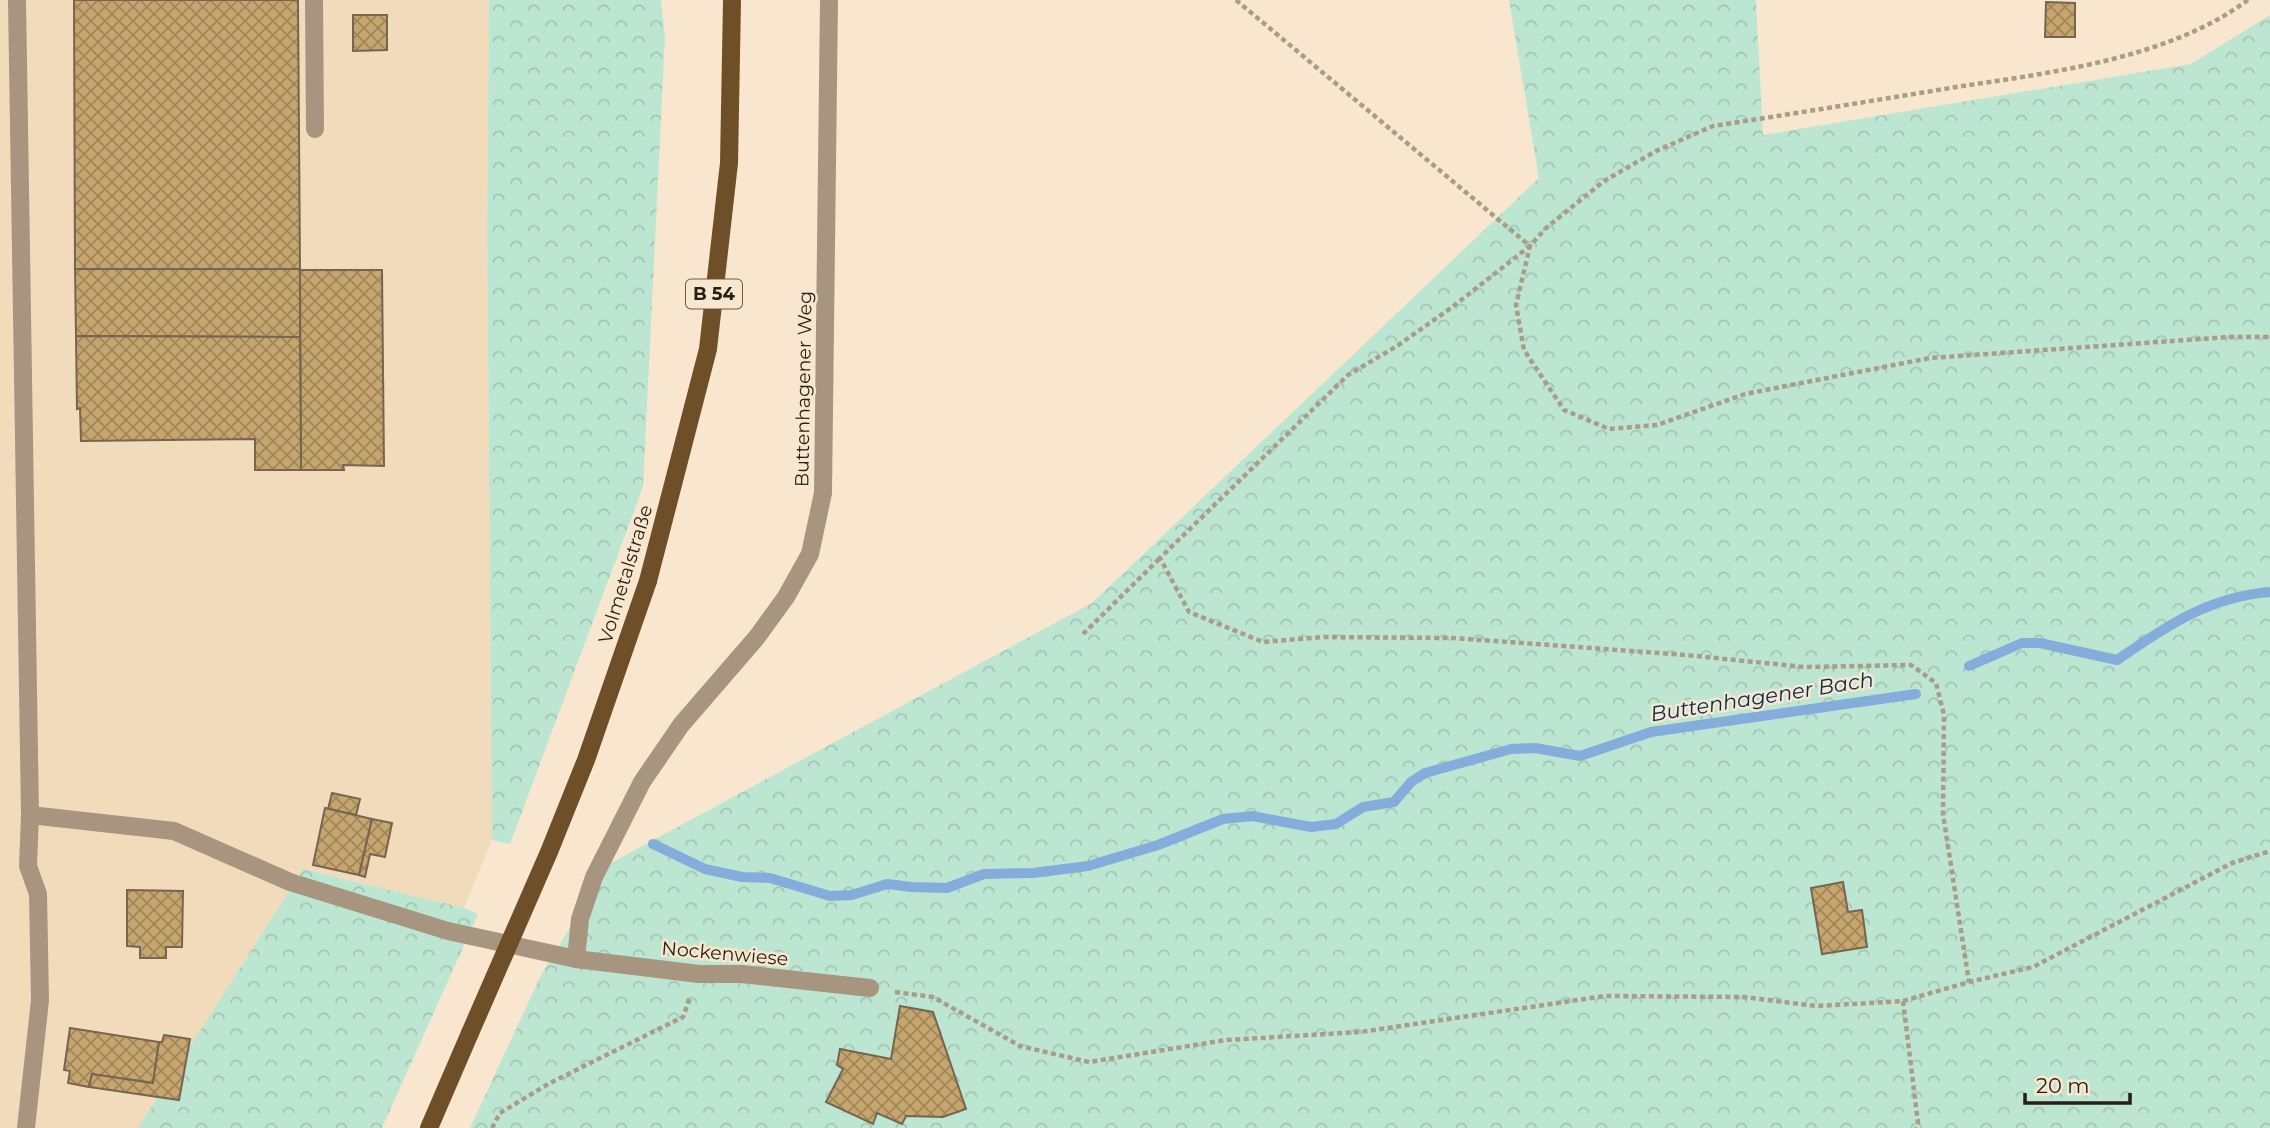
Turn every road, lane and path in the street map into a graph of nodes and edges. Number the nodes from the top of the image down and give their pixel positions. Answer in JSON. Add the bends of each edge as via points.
{"nodes":[{"id":1,"x":17,"y":0,"type":"edge"},
{"id":2,"x":314,"y":0,"type":"edge"},
{"id":3,"x":732,"y":0,"type":"edge"},
{"id":4,"x":829,"y":0,"type":"edge"},
{"id":5,"x":1236,"y":0,"type":"edge"},
{"id":6,"x":2248,"y":0,"type":"edge"},
{"id":7,"x":315,"y":129,"type":"dead end"},
{"id":8,"x":1530,"y":246,"type":"junction"},
{"id":9,"x":2270,"y":337,"type":"edge"},
{"id":10,"x":1160,"y":558,"type":"junction"},
{"id":11,"x":1083,"y":634,"type":"dead end"},
{"id":12,"x":30,"y":815,"type":"junction"},
{"id":13,"x":2270,"y":851,"type":"edge"},
{"id":14,"x":576,"y":959,"type":"junction"},
{"id":15,"x":699,"y":975,"type":"junction"},
{"id":16,"x":1969,"y":982,"type":"junction"},
{"id":17,"x":870,"y":989,"type":"joint"},
{"id":18,"x":1903,"y":1001,"type":"junction"},
{"id":19,"x":26,"y":1128,"type":"edge"},
{"id":20,"x":429,"y":1128,"type":"edge"},
{"id":21,"x":492,"y":1128,"type":"edge"},
{"id":22,"x":1916,"y":1128,"type":"edge"}],
"edges":[{"from":1,"to":12,"type":"street"},
{"from":2,"to":7,"type":"street"},
{"from":3,"to":20,"type":"main road","name":"Volmetalstraße","number":"B 54","bridge":true,"via":[[729,163],[708,348],[648,581],[586,760]]},
{"from":4,"to":14,"type":"street","name":"Buttenhagener Weg","via":[[823,493],[810,554],[757,637],[681,725],[642,782],[594,877],[580,919]]},
{"from":5,"to":8,"type":"path"},
{"from":6,"to":8,"type":"path","via":[[2172,41],[2073,68],[1713,126],[1604,181]]},
{"from":8,"to":9,"type":"path","via":[[1516,306],[1524,350],[1564,410],[1609,429],[1657,425],[1745,394],[1930,358]]},
{"from":8,"to":10,"type":"path","via":[[1451,308],[1348,375]]},
{"from":10,"to":11,"type":"path"},
{"from":10,"to":16,"type":"path","via":[[1189,612],[1263,642],[1322,637],[1454,638],[1804,667],[1911,665],[1936,683],[1944,715],[1943,814]]},
{"from":12,"to":14,"type":"street","name":"Nockenwiese","via":[[174,831],[290,882],[448,931]]},
{"from":12,"to":19,"type":"street","via":[[28,866],[38,894],[40,1000]]},
{"from":13,"to":16,"type":"path","via":[[2232,863],[2033,967]]},
{"from":14,"to":15,"type":"street","name":"Nockenwiese"},
{"from":15,"to":17,"type":"street","name":"Nockenwiese","via":[[742,974]]},
{"from":15,"to":21,"type":"path","via":[[682,1017],[550,1083],[500,1113]]},
{"from":16,"to":18,"type":"path"},
{"from":17,"to":18,"type":"path","via":[[933,997],[1020,1046],[1089,1062],[1226,1040],[1360,1032],[1605,996],[1744,997],[1816,1006]]},
{"from":18,"to":22,"type":"path"}]}
